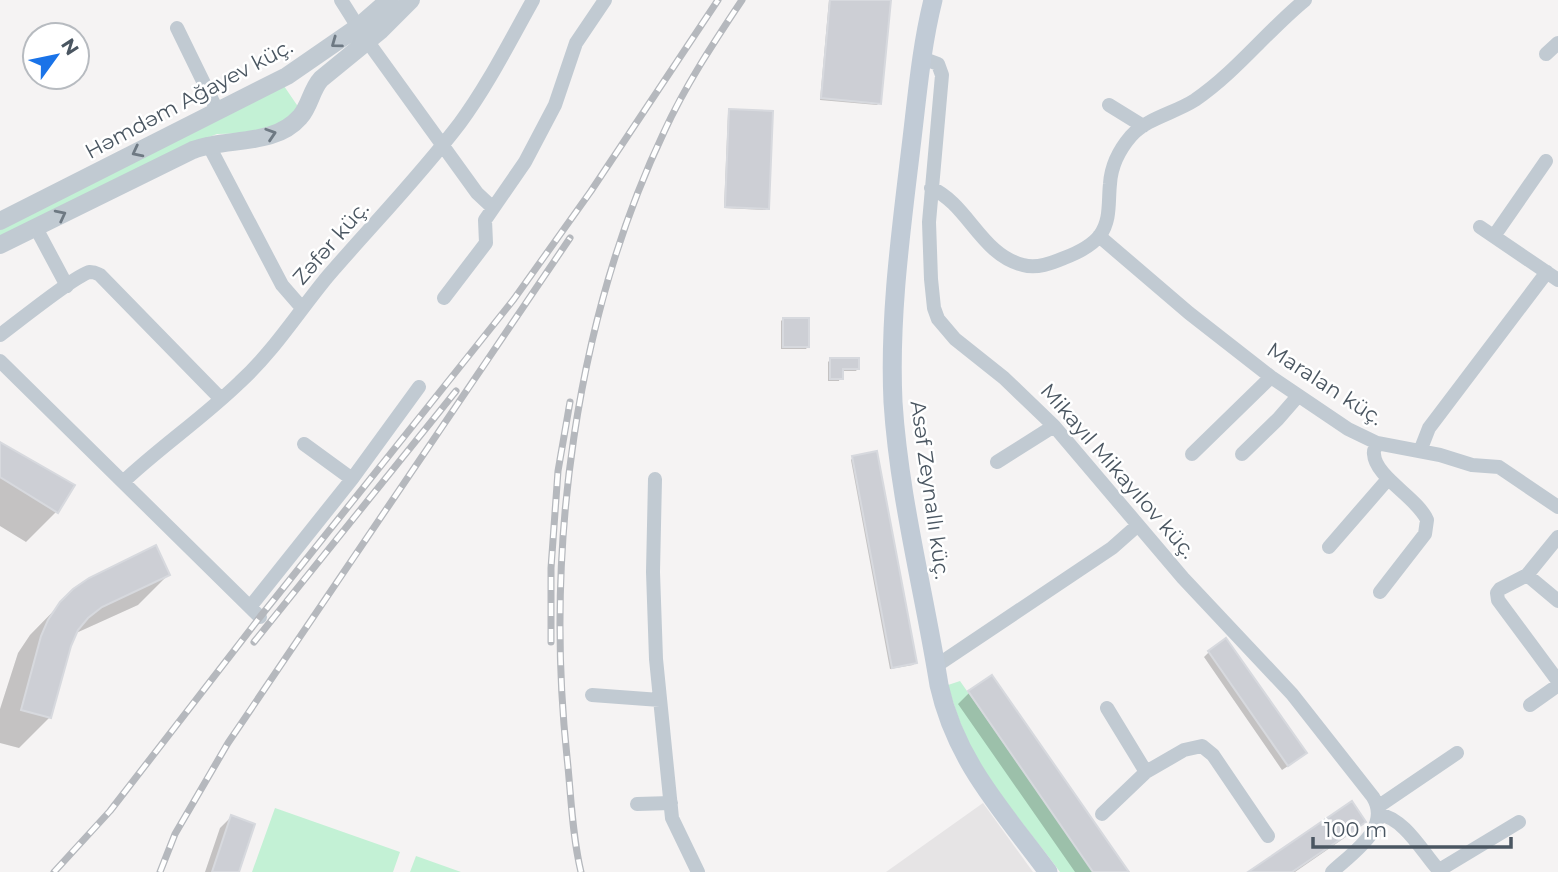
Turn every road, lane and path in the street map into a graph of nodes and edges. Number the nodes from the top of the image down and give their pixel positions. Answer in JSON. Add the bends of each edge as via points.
{"nodes":[{"id":1,"x":341,"y":0,"type":"edge"},
{"id":2,"x":388,"y":0,"type":"edge"},
{"id":3,"x":411,"y":0,"type":"edge"},
{"id":4,"x":533,"y":0,"type":"edge"},
{"id":5,"x":605,"y":0,"type":"edge"},
{"id":6,"x":933,"y":0,"type":"edge"},
{"id":7,"x":1305,"y":0,"type":"edge"},
{"id":8,"x":177,"y":28,"type":"dead end"},
{"id":9,"x":363,"y":34,"type":"junction"},
{"id":10,"x":1558,"y":43,"type":"edge"},
{"id":11,"x":1546,"y":54,"type":"dead end"},
{"id":12,"x":922,"y":58,"type":"junction"},
{"id":13,"x":1109,"y":105,"type":"dead end"},
{"id":14,"x":218,"y":112,"type":"junction"},
{"id":15,"x":1143,"y":126,"type":"junction"},
{"id":16,"x":208,"y":144,"type":"junction"},
{"id":17,"x":443,"y":144,"type":"junction"},
{"id":18,"x":1546,"y":161,"type":"dead end"},
{"id":19,"x":931,"y":188,"type":"junction"},
{"id":20,"x":493,"y":208,"type":"junction"},
{"id":21,"x":0,"y":221,"type":"edge"},
{"id":22,"x":1480,"y":227,"type":"dead end"},
{"id":23,"x":36,"y":228,"type":"junction"},
{"id":24,"x":1099,"y":236,"type":"junction"},
{"id":25,"x":1494,"y":236,"type":"junction"},
{"id":26,"x":0,"y":245,"type":"edge"},
{"id":27,"x":1553,"y":276,"type":"edge"},
{"id":28,"x":67,"y":286,"type":"junction"},
{"id":29,"x":444,"y":298,"type":"dead end"},
{"id":30,"x":302,"y":308,"type":"junction"},
{"id":31,"x":0,"y":335,"type":"edge"},
{"id":32,"x":0,"y":361,"type":"edge"},
{"id":33,"x":1271,"y":377,"type":"junction"},
{"id":34,"x":419,"y":387,"type":"dead end"},
{"id":35,"x":1298,"y":396,"type":"junction"},
{"id":36,"x":221,"y":399,"type":"junction"},
{"id":37,"x":1054,"y":426,"type":"junction"},
{"id":38,"x":1377,"y":443,"type":"junction"},
{"id":39,"x":304,"y":444,"type":"dead end"},
{"id":40,"x":1420,"y":451,"type":"junction"},
{"id":41,"x":1192,"y":454,"type":"dead end"},
{"id":42,"x":1242,"y":454,"type":"dead end"},
{"id":43,"x":997,"y":462,"type":"dead end"},
{"id":44,"x":352,"y":479,"type":"junction"},
{"id":45,"x":655,"y":479,"type":"dead end"},
{"id":46,"x":1388,"y":479,"type":"junction"},
{"id":47,"x":123,"y":482,"type":"junction"},
{"id":48,"x":1558,"y":507,"type":"edge"},
{"id":49,"x":1138,"y":525,"type":"junction"},
{"id":50,"x":1558,"y":537,"type":"edge"},
{"id":51,"x":1329,"y":547,"type":"dead end"},
{"id":52,"x":1527,"y":575,"type":"junction"},
{"id":53,"x":1380,"y":592,"type":"dead end"},
{"id":54,"x":1558,"y":601,"type":"edge"},
{"id":55,"x":936,"y":666,"type":"junction"},
{"id":56,"x":592,"y":695,"type":"dead end"},
{"id":57,"x":660,"y":700,"type":"junction"},
{"id":58,"x":1530,"y":705,"type":"dead end"},
{"id":59,"x":1107,"y":708,"type":"dead end"},
{"id":60,"x":1457,"y":753,"type":"dead end"},
{"id":61,"x":1146,"y":772,"type":"junction"},
{"id":62,"x":671,"y":803,"type":"junction"},
{"id":63,"x":637,"y":804,"type":"dead end"},
{"id":64,"x":1379,"y":810,"type":"junction"},
{"id":65,"x":1102,"y":814,"type":"dead end"},
{"id":66,"x":1519,"y":822,"type":"dead end"},
{"id":67,"x":1268,"y":836,"type":"dead end"},
{"id":68,"x":698,"y":872,"type":"edge"},
{"id":69,"x":1048,"y":872,"type":"edge"},
{"id":70,"x":1332,"y":872,"type":"edge"}],
"edges":[{"from":1,"to":9,"type":"street"},
{"from":2,"to":9,"type":"street","name":"Həmdəm Ağayev küç."},
{"from":3,"to":9,"type":"street"},
{"from":4,"to":17,"type":"street","name":"Zəfər küç.","via":[[479,94]]},
{"from":5,"to":20,"type":"street","via":[[576,43],[555,105],[525,162]]},
{"from":6,"to":12,"type":"main road","name":"Asəf Zeynallı küç."},
{"from":7,"to":15,"type":"street","via":[[1195,100]]},
{"from":8,"to":14,"type":"street"},
{"from":9,"to":14,"type":"street","name":"Həmdəm Ağayev küç.","one_way":true},
{"from":16,"to":9,"type":"street","one_way":true,"via":[[257,138],[294,123],[316,85]]},
{"from":9,"to":17,"type":"street"},
{"from":10,"to":11,"type":"street"},
{"from":12,"to":19,"type":"street","name":"Mikayıl Mikayılov küç.","via":[[938,64],[942,75]]},
{"from":12,"to":55,"type":"main road","name":"Asəf Zeynallı küç.","via":[[900,239],[893,400]]},
{"from":13,"to":15,"type":"street"},
{"from":14,"to":21,"type":"street","name":"Həmdəm Ağayev küç.","one_way":true},
{"from":15,"to":24,"type":"street","via":[[1115,160],[1108,214]]},
{"from":23,"to":16,"type":"street","one_way":true},
{"from":16,"to":30,"type":"street","via":[[282,285]]},
{"from":17,"to":20,"type":"street"},
{"from":17,"to":30,"type":"street","name":"Zəfər küç."},
{"from":18,"to":25,"type":"street"},
{"from":19,"to":24,"type":"street","via":[[949,198],[984,240],[1023,265],[1053,263]]},
{"from":19,"to":37,"type":"street","name":"Mikayıl Mikayılov küç.","via":[[931,279],[938,319]]},
{"from":20,"to":29,"type":"street","via":[[485,220],[486,243]]},
{"from":22,"to":25,"type":"street"},
{"from":23,"to":26,"type":"street"},
{"from":23,"to":28,"type":"street"},
{"from":24,"to":33,"type":"street","name":"Maralan küç."},
{"from":25,"to":27,"type":"street"},
{"from":27,"to":40,"type":"street","via":[[1429,428]]},
{"from":28,"to":31,"type":"street"},
{"from":28,"to":36,"type":"street","via":[[88,272],[100,275]]},
{"from":30,"to":36,"type":"street","name":"Zəfər küç.","via":[[254,369]]},
{"from":32,"to":47,"type":"street"},
{"from":33,"to":35,"type":"street","name":"Maralan küç."},
{"from":33,"to":41,"type":"street"},
{"from":34,"to":44,"type":"street"},
{"from":35,"to":38,"type":"street","name":"Maralan küç."},
{"from":35,"to":42,"type":"street"},
{"from":36,"to":47,"type":"street","name":"Zəfər küç."},
{"from":37,"to":43,"type":"street"},
{"from":37,"to":49,"type":"street","name":"Mikayıl Mikayılov küç."},
{"from":38,"to":40,"type":"street","name":"Maralan küç."},
{"from":38,"to":46,"type":"street","via":[[1374,454]]},
{"from":39,"to":44,"type":"street"},
{"from":40,"to":48,"type":"street","name":"Maralan küç.","via":[[1472,466],[1499,467]]},
{"from":44,"to":47,"type":"street","via":[[255,612]]},
{"from":45,"to":57,"type":"street","via":[[653,572]]},
{"from":46,"to":51,"type":"street"},
{"from":46,"to":53,"type":"street","via":[[1424,513],[1427,528]]},
{"from":49,"to":55,"type":"street","via":[[1112,548]]},
{"from":49,"to":64,"type":"street","name":"Mikayıl Mikayılov küç.","via":[[1292,694]]},
{"from":50,"to":52,"type":"street"},
{"from":52,"to":54,"type":"street"},
{"from":52,"to":58,"type":"street","via":[[1497,593],[1558,681]]},
{"from":55,"to":69,"type":"main road","name":"Asəf Zeynallı küç.","via":[[949,723],[964,756]]},
{"from":56,"to":57,"type":"street"},
{"from":57,"to":62,"type":"street"},
{"from":59,"to":61,"type":"street"},
{"from":60,"to":64,"type":"street"},
{"from":61,"to":65,"type":"street"},
{"from":61,"to":67,"type":"street","via":[[1184,750],[1207,748]]},
{"from":62,"to":63,"type":"street"},
{"from":62,"to":68,"type":"street","via":[[676,829]]},
{"from":64,"to":66,"type":"street","name":"Mikayıl Mikayılov küç.","via":[[1398,822],[1441,869]]},
{"from":64,"to":70,"type":"street","via":[[1372,834]]}]}
